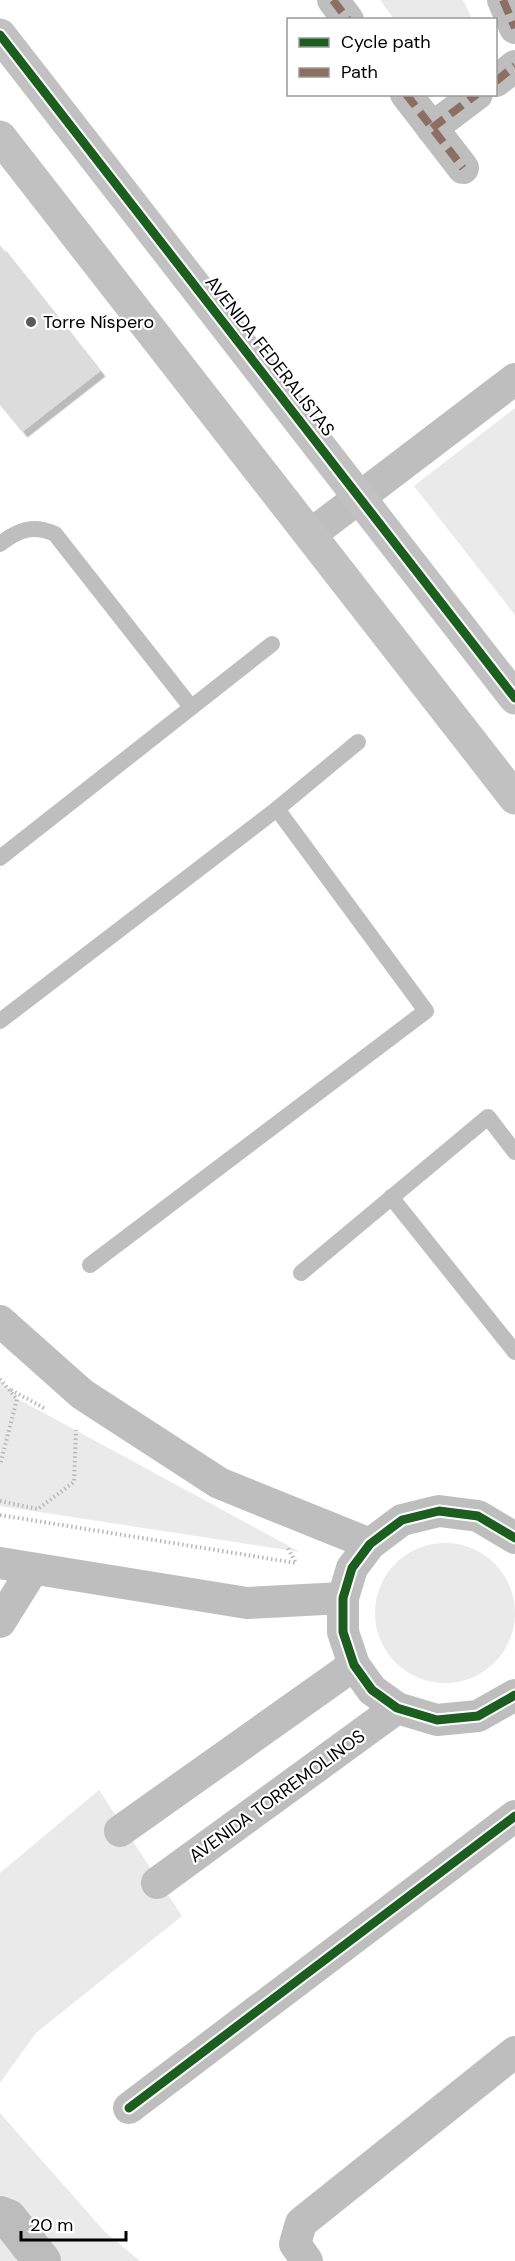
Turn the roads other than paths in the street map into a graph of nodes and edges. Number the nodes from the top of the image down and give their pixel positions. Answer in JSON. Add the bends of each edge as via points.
{"nodes":[{"id":1,"x":333,"y":0,"type":"edge"},
{"id":2,"x":503,"y":0,"type":"edge"},
{"id":3,"x":346,"y":18,"type":"edge"},
{"id":4,"x":515,"y":28,"type":"edge"},
{"id":5,"x":0,"y":35,"type":"edge"},
{"id":6,"x":515,"y":66,"type":"edge"},
{"id":7,"x":497,"y":80,"type":"edge"},
{"id":8,"x":408,"y":96,"type":"edge"},
{"id":9,"x":474,"y":96,"type":"edge"},
{"id":10,"x":432,"y":128,"type":"junction"},
{"id":11,"x":0,"y":137,"type":"edge"},
{"id":12,"x":463,"y":168,"type":"dead end"},
{"id":13,"x":515,"y":379,"type":"edge"},
{"id":14,"x":359,"y":498,"type":"junction"},
{"id":15,"x":310,"y":535,"type":"junction"},
{"id":16,"x":0,"y":544,"type":"edge"},
{"id":17,"x":272,"y":644,"type":"dead end"},
{"id":18,"x":515,"y":698,"type":"edge"},
{"id":19,"x":191,"y":707,"type":"junction"},
{"id":20,"x":358,"y":742,"type":"dead end"},
{"id":21,"x":515,"y":798,"type":"edge"},
{"id":22,"x":276,"y":809,"type":"junction"},
{"id":23,"x":0,"y":858,"type":"edge"},
{"id":24,"x":0,"y":1021,"type":"edge"},
{"id":25,"x":515,"y":1152,"type":"edge"},
{"id":26,"x":391,"y":1197,"type":"junction"},
{"id":27,"x":90,"y":1265,"type":"dead end"},
{"id":28,"x":301,"y":1273,"type":"dead end"},
{"id":29,"x":0,"y":1321,"type":"edge"},
{"id":30,"x":515,"y":1352,"type":"edge"},
{"id":31,"x":514,"y":1535,"type":"edge"},
{"id":32,"x":370,"y":1544,"type":"junction"},
{"id":33,"x":0,"y":1563,"type":"edge"},
{"id":34,"x":33,"y":1569,"type":"junction"},
{"id":35,"x":343,"y":1598,"type":"junction"},
{"id":36,"x":0,"y":1622,"type":"edge"},
{"id":37,"x":354,"y":1665,"type":"junction"},
{"id":38,"x":515,"y":1695,"type":"edge"},
{"id":39,"x":397,"y":1708,"type":"junction"},
{"id":40,"x":515,"y":1816,"type":"edge"},
{"id":41,"x":120,"y":1831,"type":"dead end"},
{"id":42,"x":157,"y":1883,"type":"dead end"},
{"id":43,"x":515,"y":2052,"type":"edge"},
{"id":44,"x":129,"y":2108,"type":"dead end"},
{"id":45,"x":306,"y":2261,"type":"edge"}],
"edges":[{"from":1,"to":3,"type":"street"},
{"from":2,"to":4,"type":"street"},
{"from":5,"to":14,"type":"street","name":"AVENIDA FEDERALISTAS"},
{"from":6,"to":7,"type":"street"},
{"from":8,"to":10,"type":"street"},
{"from":9,"to":10,"type":"street"},
{"from":10,"to":12,"type":"street"},
{"from":11,"to":15,"type":"street"},
{"from":13,"to":14,"type":"street"},
{"from":14,"to":15,"type":"street"},
{"from":14,"to":18,"type":"street","name":"AVENIDA FEDERALISTAS"},
{"from":15,"to":21,"type":"street"},
{"from":16,"to":19,"type":"lane","via":[[19,531],[32,528],[55,534]]},
{"from":17,"to":19,"type":"lane"},
{"from":19,"to":23,"type":"lane"},
{"from":20,"to":22,"type":"lane"},
{"from":22,"to":24,"type":"lane"},
{"from":22,"to":27,"type":"lane","via":[[426,1011]]},
{"from":25,"to":26,"type":"lane","via":[[488,1117]]},
{"from":26,"to":28,"type":"lane"},
{"from":26,"to":30,"type":"lane"},
{"from":29,"to":32,"type":"street","via":[[82,1394],[219,1483]]},
{"from":31,"to":32,"type":"street","via":[[478,1516],[439,1511],[402,1520]]},
{"from":32,"to":35,"type":"street","via":[[352,1568]]},
{"from":33,"to":34,"type":"street"},
{"from":34,"to":35,"type":"street","via":[[247,1604]]},
{"from":34,"to":36,"type":"street"},
{"from":35,"to":37,"type":"street","via":[[343,1632]]},
{"from":37,"to":39,"type":"street","via":[[372,1690]]},
{"from":37,"to":41,"type":"street"},
{"from":38,"to":39,"type":"street","via":[[478,1716],[437,1720]]},
{"from":39,"to":42,"type":"street","name":"AVENIDA TORREMOLINOS"},
{"from":40,"to":44,"type":"street"},
{"from":43,"to":45,"type":"street","via":[[301,2223],[295,2244]]}]}
